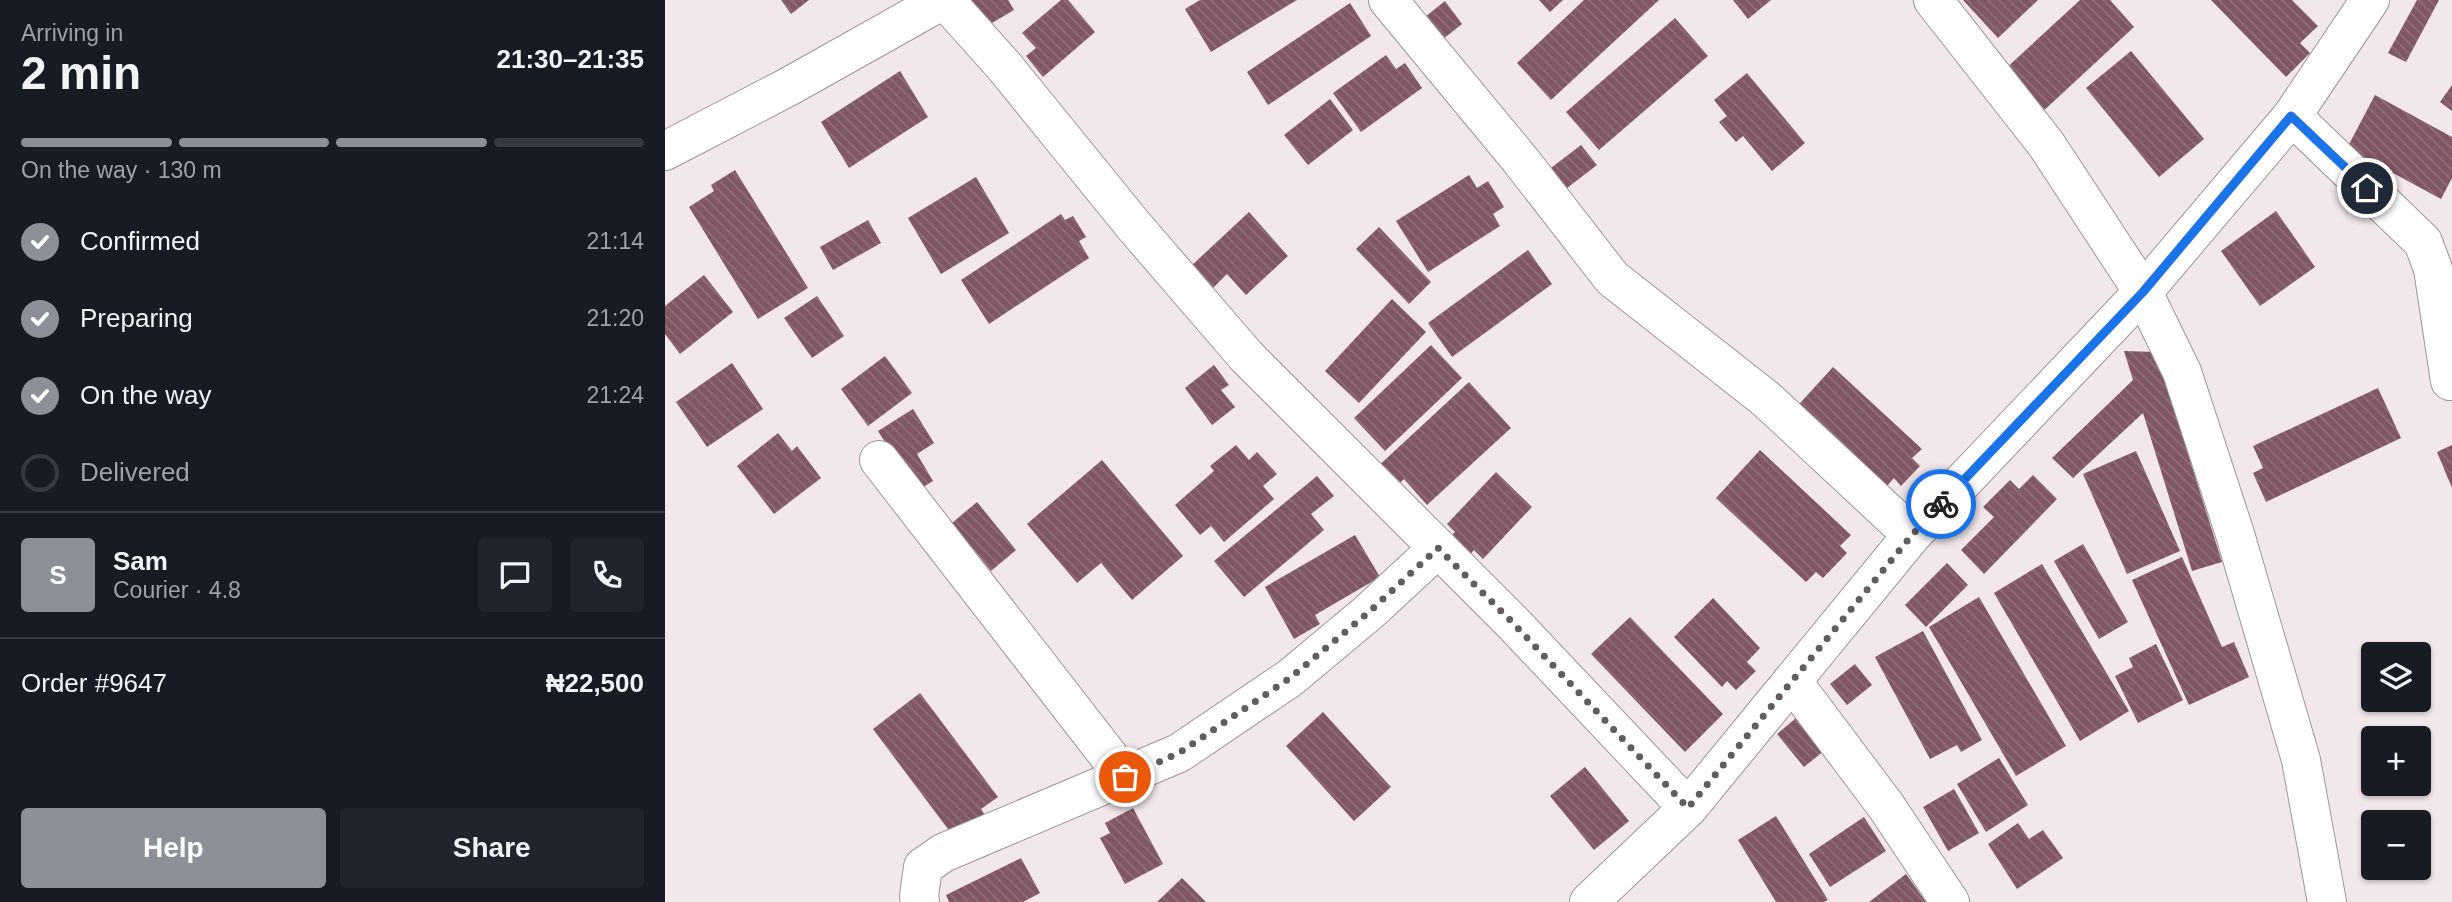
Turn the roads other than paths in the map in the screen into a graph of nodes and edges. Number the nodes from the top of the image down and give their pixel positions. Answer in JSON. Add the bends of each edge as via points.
{"nodes":[{"id":1,"x":944,"y":0,"type":"edge"},
{"id":2,"x":1388,"y":0,"type":"edge"},
{"id":3,"x":1933,"y":0,"type":"edge"},
{"id":4,"x":2357,"y":6,"type":"edge"},
{"id":5,"x":2291,"y":116,"type":"junction"},
{"id":6,"x":665,"y":151,"type":"edge"},
{"id":7,"x":2143,"y":292,"type":"junction"},
{"id":8,"x":2450,"y":381,"type":"dead end"},
{"id":9,"x":879,"y":460,"type":"dead end"},
{"id":10,"x":1912,"y":535,"type":"junction"},
{"id":11,"x":1438,"y":548,"type":"junction"},
{"id":12,"x":1792,"y":681,"type":"junction"},
{"id":13,"x":1125,"y":777,"type":"junction"},
{"id":14,"x":1688,"y":808,"type":"junction"},
{"id":15,"x":915,"y":900,"type":"edge"},
{"id":16,"x":1589,"y":902,"type":"edge"},
{"id":17,"x":1950,"y":902,"type":"edge"},
{"id":18,"x":2327,"y":902,"type":"edge"}],
"edges":[{"from":1,"to":6,"type":"street"},
{"from":1,"to":11,"type":"street","via":[[1246,356]]},
{"from":2,"to":10,"type":"street","via":[[1612,278],[1766,399]]},
{"from":3,"to":7,"type":"street","via":[[2046,144]]},
{"from":4,"to":5,"type":"street"},
{"from":5,"to":7,"type":"street"},
{"from":5,"to":8,"type":"street","via":[[2423,242],[2433,269]]},
{"from":7,"to":10,"type":"street"},
{"from":7,"to":18,"type":"street","via":[[2182,372],[2235,534],[2301,760]]},
{"from":9,"to":13,"type":"street"},
{"from":10,"to":12,"type":"street"},
{"from":11,"to":13,"type":"street","via":[[1290,678],[1179,753]]},
{"from":11,"to":14,"type":"street"},
{"from":12,"to":14,"type":"street"},
{"from":12,"to":17,"type":"street","via":[[1886,806]]},
{"from":13,"to":15,"type":"street","via":[[943,853],[923,867]]},
{"from":14,"to":16,"type":"street"}]}
